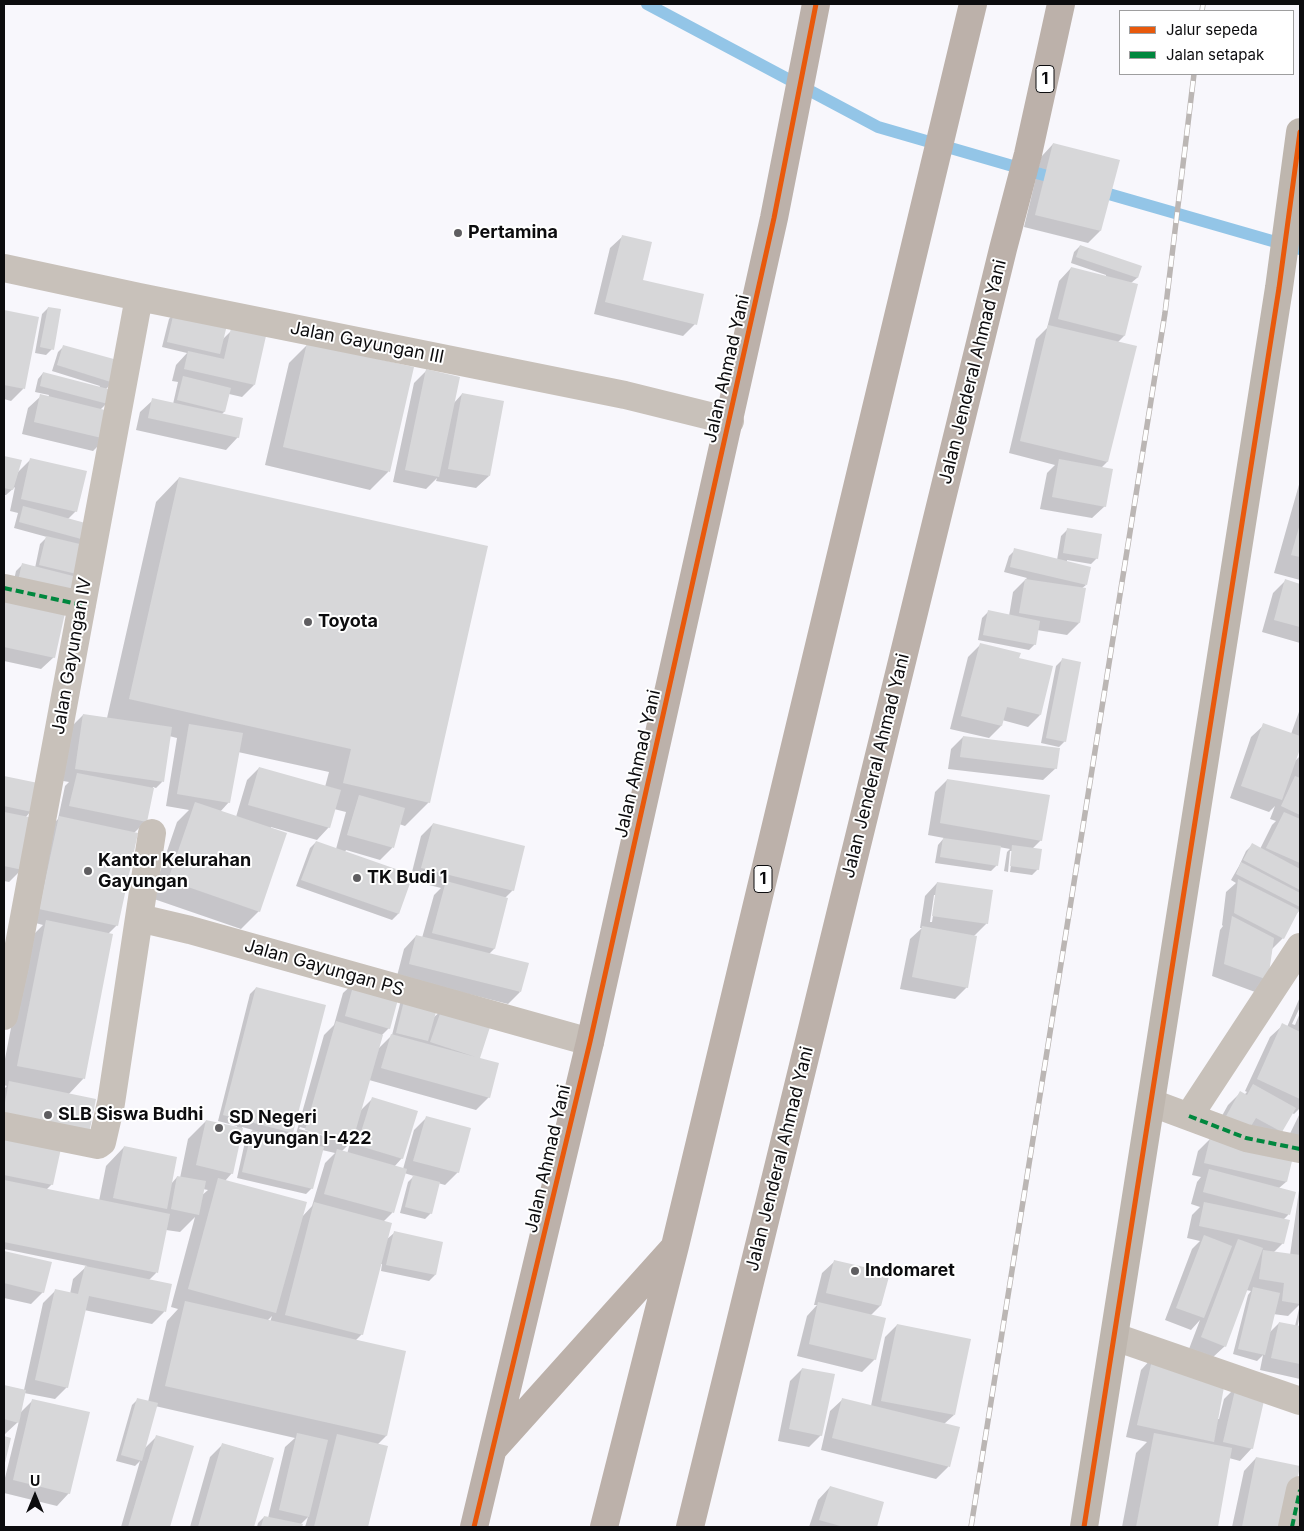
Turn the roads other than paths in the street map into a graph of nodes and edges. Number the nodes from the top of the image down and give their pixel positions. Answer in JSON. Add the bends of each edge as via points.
{"nodes":[{"id":1,"x":816,"y":4,"type":"edge"},
{"id":2,"x":972,"y":4,"type":"edge"},
{"id":3,"x":1061,"y":4,"type":"edge"},
{"id":4,"x":1300,"y":132,"type":"edge"},
{"id":5,"x":4,"y":268,"type":"edge"},
{"id":6,"x":138,"y":297,"type":"junction"},
{"id":7,"x":730,"y":421,"type":"junction"},
{"id":8,"x":4,"y":588,"type":"edge"},
{"id":9,"x":82,"y":605,"type":"junction"},
{"id":10,"x":152,"y":833,"type":"dead end"},
{"id":11,"x":139,"y":918,"type":"junction"},
{"id":12,"x":1300,"y":946,"type":"edge"},
{"id":13,"x":10,"y":965,"type":"edge"},
{"id":14,"x":4,"y":1016,"type":"edge"},
{"id":15,"x":590,"y":1042,"type":"junction"},
{"id":16,"x":1152,"y":1102,"type":"junction"},
{"id":17,"x":1189,"y":1116,"type":"junction"},
{"id":18,"x":4,"y":1126,"type":"edge"},
{"id":19,"x":1300,"y":1149,"type":"edge"},
{"id":20,"x":675,"y":1246,"type":"junction"},
{"id":21,"x":1115,"y":1337,"type":"junction"},
{"id":22,"x":1300,"y":1401,"type":"edge"},
{"id":23,"x":492,"y":1450,"type":"junction"},
{"id":24,"x":1300,"y":1490,"type":"edge"},
{"id":25,"x":474,"y":1527,"type":"edge"},
{"id":26,"x":604,"y":1527,"type":"edge"},
{"id":27,"x":690,"y":1527,"type":"edge"},
{"id":28,"x":1084,"y":1527,"type":"edge"},
{"id":29,"x":1292,"y":1527,"type":"edge"}],
"edges":[{"from":1,"to":7,"type":"highway","name":"Jalan Ahmad Yani"},
{"from":2,"to":20,"type":"highway","number":"1"},
{"from":3,"to":27,"type":"highway","name":"Jalan Jenderal Ahmad Yani","number":"1","via":[[1028,154]]},
{"from":4,"to":16,"type":"street","via":[[1279,288]]},
{"from":5,"to":6,"type":"street","name":"Jalan Gayungan III"},
{"from":6,"to":7,"type":"street","name":"Jalan Gayungan III","via":[[625,395]]},
{"from":6,"to":9,"type":"street","name":"Jalan Gayungan IV"},
{"from":7,"to":15,"type":"highway","name":"Jalan Ahmad Yani"},
{"from":8,"to":9,"type":"street"},
{"from":9,"to":13,"type":"street","name":"Jalan Gayungan IV"},
{"from":10,"to":11,"type":"street"},
{"from":11,"to":15,"type":"street","name":"Jalan Gayungan PS"},
{"from":11,"to":18,"type":"street","via":[[111,1102],[101,1144]]},
{"from":12,"to":17,"type":"street"},
{"from":13,"to":14,"type":"street","name":"Jalan Gayungan IV"},
{"from":15,"to":23,"type":"highway","name":"Jalan Ahmad Yani"},
{"from":16,"to":17,"type":"street"},
{"from":16,"to":21,"type":"street"},
{"from":17,"to":19,"type":"street","via":[[1246,1138]]},
{"from":20,"to":23,"type":"highway"},
{"from":20,"to":26,"type":"highway","number":"1"},
{"from":21,"to":22,"type":"street"},
{"from":21,"to":28,"type":"street"},
{"from":23,"to":25,"type":"highway","name":"Jalan Ahmad Yani"},
{"from":24,"to":29,"type":"street"}]}
